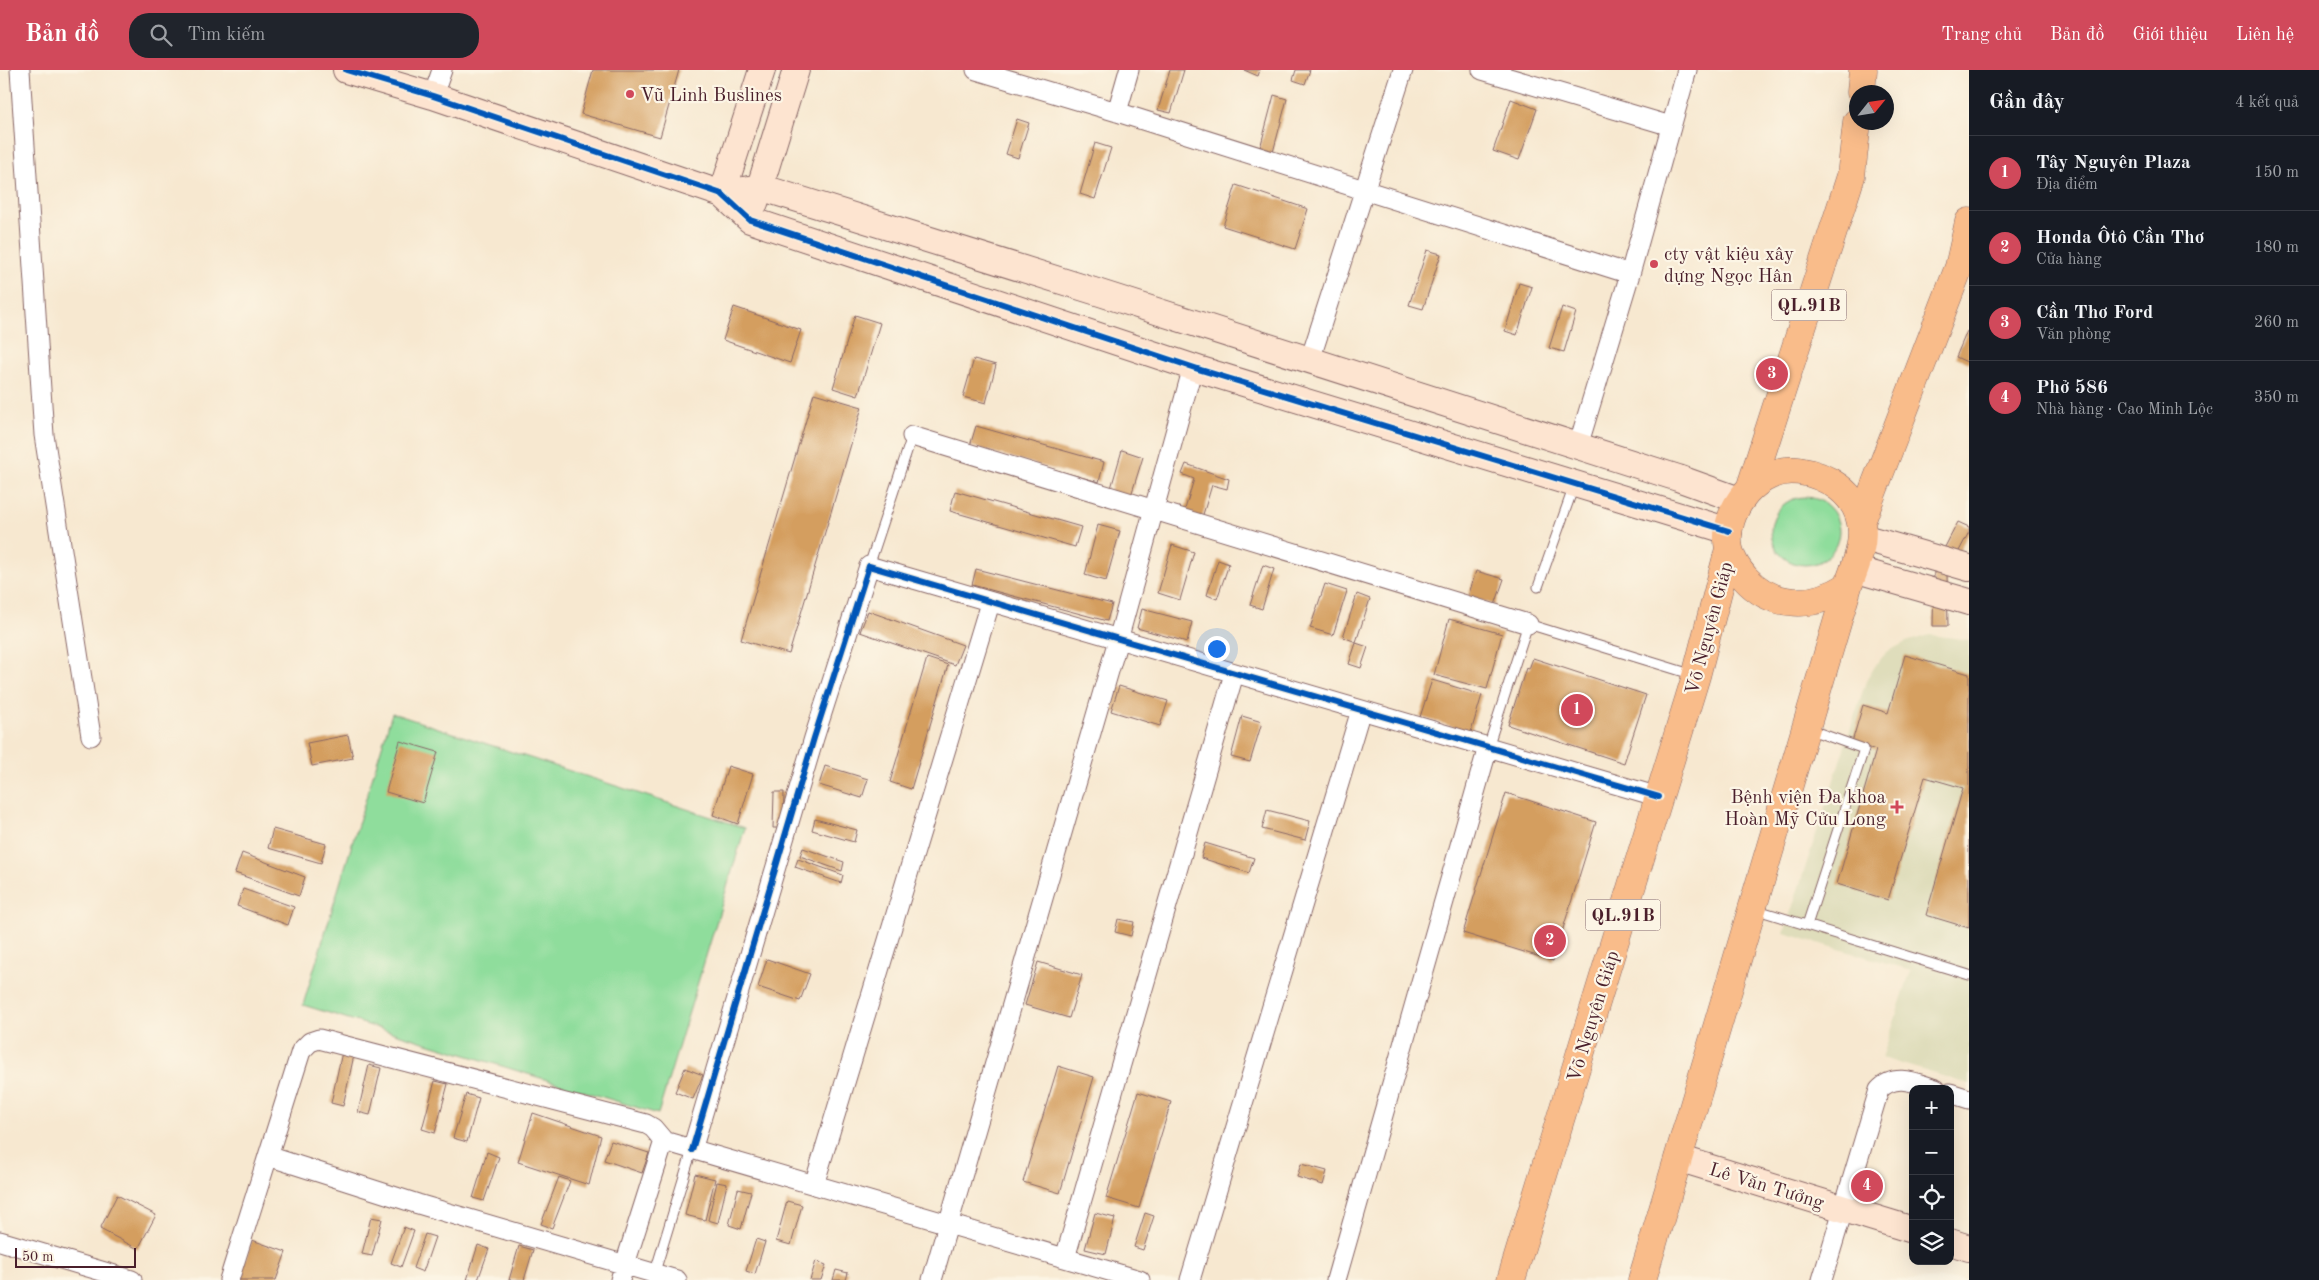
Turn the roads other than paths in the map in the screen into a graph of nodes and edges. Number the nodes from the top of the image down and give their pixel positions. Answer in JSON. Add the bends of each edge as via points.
{"nodes":[{"id":1,"x":20,"y":70,"type":"edge"},
{"id":2,"x":346,"y":70,"type":"edge"},
{"id":3,"x":442,"y":70,"type":"edge"},
{"id":4,"x":762,"y":70,"type":"edge"},
{"id":5,"x":796,"y":70,"type":"edge"},
{"id":6,"x":976,"y":70,"type":"edge"},
{"id":7,"x":1128,"y":70,"type":"edge"},
{"id":8,"x":1402,"y":70,"type":"edge"},
{"id":9,"x":1482,"y":70,"type":"edge"},
{"id":10,"x":1686,"y":70,"type":"edge"},
{"id":11,"x":1863,"y":70,"type":"edge"},
{"id":12,"x":1862,"y":85,"type":"edge"},
{"id":13,"x":433,"y":96,"type":"junction"},
{"id":14,"x":1117,"y":112,"type":"junction"},
{"id":15,"x":1671,"y":126,"type":"junction"},
{"id":16,"x":1856,"y":130,"type":"edge"},
{"id":17,"x":760,"y":187,"type":"junction"},
{"id":18,"x":1366,"y":190,"type":"junction"},
{"id":19,"x":722,"y":194,"type":"junction"},
{"id":20,"x":750,"y":220,"type":"junction"},
{"id":21,"x":1969,"y":222,"type":"edge"},
{"id":22,"x":1630,"y":274,"type":"junction"},
{"id":23,"x":1310,"y":360,"type":"junction"},
{"id":24,"x":1193,"y":367,"type":"junction"},
{"id":25,"x":912,"y":436,"type":"joint"},
{"id":26,"x":1578,"y":446,"type":"junction"},
{"id":27,"x":1574,"y":484,"type":"junction"},
{"id":28,"x":1745,"y":493,"type":"junction"},
{"id":29,"x":1154,"y":510,"type":"junction"},
{"id":30,"x":1862,"y":530,"type":"junction"},
{"id":31,"x":1729,"y":540,"type":"junction"},
{"id":32,"x":870,"y":566,"type":"junction"},
{"id":33,"x":1969,"y":568,"type":"edge"},
{"id":34,"x":1851,"y":577,"type":"junction"},
{"id":35,"x":1538,"y":587,"type":"dead end"},
{"id":36,"x":1969,"y":602,"type":"edge"},
{"id":37,"x":990,"y":603,"type":"junction"},
{"id":38,"x":1528,"y":624,"type":"junction"},
{"id":39,"x":1118,"y":640,"type":"junction"},
{"id":40,"x":1234,"y":674,"type":"junction"},
{"id":41,"x":1696,"y":676,"type":"junction"},
{"id":42,"x":1361,"y":710,"type":"junction"},
{"id":43,"x":1805,"y":729,"type":"junction"},
{"id":44,"x":91,"y":736,"type":"dead end"},
{"id":45,"x":1488,"y":747,"type":"junction"},
{"id":46,"x":1659,"y":797,"type":"junction"},
{"id":47,"x":1751,"y":908,"type":"junction"},
{"id":48,"x":1807,"y":925,"type":"junction"},
{"id":49,"x":1969,"y":975,"type":"edge"},
{"id":50,"x":1923,"y":1085,"type":"edge"},
{"id":51,"x":1954,"y":1094,"type":"edge"},
{"id":52,"x":1969,"y":1099,"type":"edge"},
{"id":53,"x":664,"y":1141,"type":"junction"},
{"id":54,"x":692,"y":1150,"type":"junction"},
{"id":55,"x":268,"y":1156,"type":"junction"},
{"id":56,"x":1678,"y":1158,"type":"junction"},
{"id":57,"x":814,"y":1185,"type":"junction"},
{"id":58,"x":1844,"y":1209,"type":"junction"},
{"id":59,"x":948,"y":1223,"type":"junction"},
{"id":60,"x":1909,"y":1229,"type":"edge"},
{"id":61,"x":0,"y":1240,"type":"edge"},
{"id":62,"x":1954,"y":1243,"type":"edge"},
{"id":63,"x":1969,"y":1248,"type":"edge"},
{"id":64,"x":1065,"y":1258,"type":"junction"},
{"id":65,"x":623,"y":1272,"type":"edge"},
{"id":66,"x":654,"y":1277,"type":"edge"},
{"id":67,"x":132,"y":1280,"type":"edge"},
{"id":68,"x":229,"y":1280,"type":"edge"},
{"id":69,"x":676,"y":1280,"type":"edge"},
{"id":70,"x":932,"y":1280,"type":"edge"},
{"id":71,"x":1140,"y":1280,"type":"edge"},
{"id":72,"x":1190,"y":1280,"type":"edge"},
{"id":73,"x":1336,"y":1280,"type":"edge"},
{"id":74,"x":1511,"y":1280,"type":"edge"},
{"id":75,"x":1642,"y":1280,"type":"edge"},
{"id":76,"x":1822,"y":1280,"type":"edge"}],
"edges":[{"from":1,"to":44,"type":"street","via":[[44,435]]},
{"from":2,"to":13,"type":"street"},
{"from":3,"to":13,"type":"street"},
{"from":4,"to":19,"type":"street"},
{"from":5,"to":17,"type":"street"},
{"from":6,"to":14,"type":"street"},
{"from":7,"to":14,"type":"street"},
{"from":8,"to":18,"type":"street"},
{"from":9,"to":15,"type":"street"},
{"from":10,"to":15,"type":"street"},
{"from":11,"to":12,"type":"highway"},
{"from":13,"to":19,"type":"street"},
{"from":14,"to":18,"type":"street"},
{"from":15,"to":22,"type":"street"},
{"from":16,"to":28,"type":"highway","number":"QL.91B","via":[[1851,176]]},
{"from":17,"to":19,"type":"street"},
{"from":17,"to":20,"type":"street"},
{"from":17,"to":23,"type":"street"},
{"from":18,"to":22,"type":"street"},
{"from":18,"to":23,"type":"street"},
{"from":19,"to":20,"type":"street"},
{"from":20,"to":24,"type":"street"},
{"from":21,"to":30,"type":"highway","via":[[1958,267]]},
{"from":22,"to":26,"type":"street"},
{"from":23,"to":26,"type":"street"},
{"from":24,"to":27,"type":"street"},
{"from":24,"to":29,"type":"street"},
{"from":25,"to":29,"type":"street"},
{"from":25,"to":32,"type":"lane"},
{"from":26,"to":28,"type":"street"},
{"from":27,"to":31,"type":"street"},
{"from":27,"to":35,"type":"lane"},
{"from":28,"to":30,"type":"highway","via":[[1770,474],[1793,470],[1816,473],[1834,483],[1849,498]]},
{"from":28,"to":31,"type":"highway","number":"QL.91B"},
{"from":29,"to":38,"type":"street"},
{"from":29,"to":39,"type":"street"},
{"from":30,"to":33,"type":"street"},
{"from":30,"to":34,"type":"highway"},
{"from":31,"to":34,"type":"highway","via":[[1739,571],[1754,588],[1775,600],[1795,603],[1834,595]]},
{"from":31,"to":41,"type":"highway","name":"Võ Nguyên Giáp","number":"QL.91B"},
{"from":32,"to":37,"type":"street"},
{"from":32,"to":54,"type":"street","via":[[814,738]]},
{"from":34,"to":36,"type":"street"},
{"from":34,"to":43,"type":"highway"},
{"from":37,"to":39,"type":"street"},
{"from":37,"to":57,"type":"street"},
{"from":38,"to":41,"type":"lane"},
{"from":38,"to":45,"type":"lane"},
{"from":39,"to":40,"type":"street"},
{"from":39,"to":59,"type":"street"},
{"from":40,"to":42,"type":"street"},
{"from":40,"to":64,"type":"street"},
{"from":41,"to":46,"type":"highway","name":"Võ Nguyên Giáp","number":"QL.91B"},
{"from":42,"to":45,"type":"street"},
{"from":42,"to":72,"type":"street"},
{"from":43,"to":47,"type":"highway"},
{"from":43,"to":48,"type":"lane","via":[[1864,749]]},
{"from":45,"to":46,"type":"street"},
{"from":45,"to":73,"type":"street"},
{"from":46,"to":74,"type":"highway","name":"Võ Nguyên Giáp","number":"QL.91B"},
{"from":47,"to":48,"type":"lane"},
{"from":47,"to":56,"type":"highway"},
{"from":48,"to":49,"type":"lane"},
{"from":50,"to":58,"type":"street","via":[[1892,1080],[1879,1090]]},
{"from":51,"to":52,"type":"street"},
{"from":53,"to":54,"type":"street"},
{"from":53,"to":55,"type":"street","via":[[646,1124],[318,1039],[301,1051]]},
{"from":53,"to":65,"type":"street"},
{"from":54,"to":57,"type":"street"},
{"from":54,"to":66,"type":"lane"},
{"from":55,"to":65,"type":"street"},
{"from":55,"to":68,"type":"street"},
{"from":56,"to":58,"type":"street","name":"Lê Văn Tưởng"},
{"from":56,"to":75,"type":"highway"},
{"from":57,"to":59,"type":"street"},
{"from":58,"to":60,"type":"street","name":"Lê Văn Tưởng"},
{"from":58,"to":76,"type":"street"},
{"from":59,"to":64,"type":"street"},
{"from":59,"to":70,"type":"street"},
{"from":61,"to":67,"type":"street"},
{"from":62,"to":63,"type":"street"},
{"from":64,"to":71,"type":"street"},
{"from":65,"to":66,"type":"street"},
{"from":66,"to":69,"type":"street"}]}
